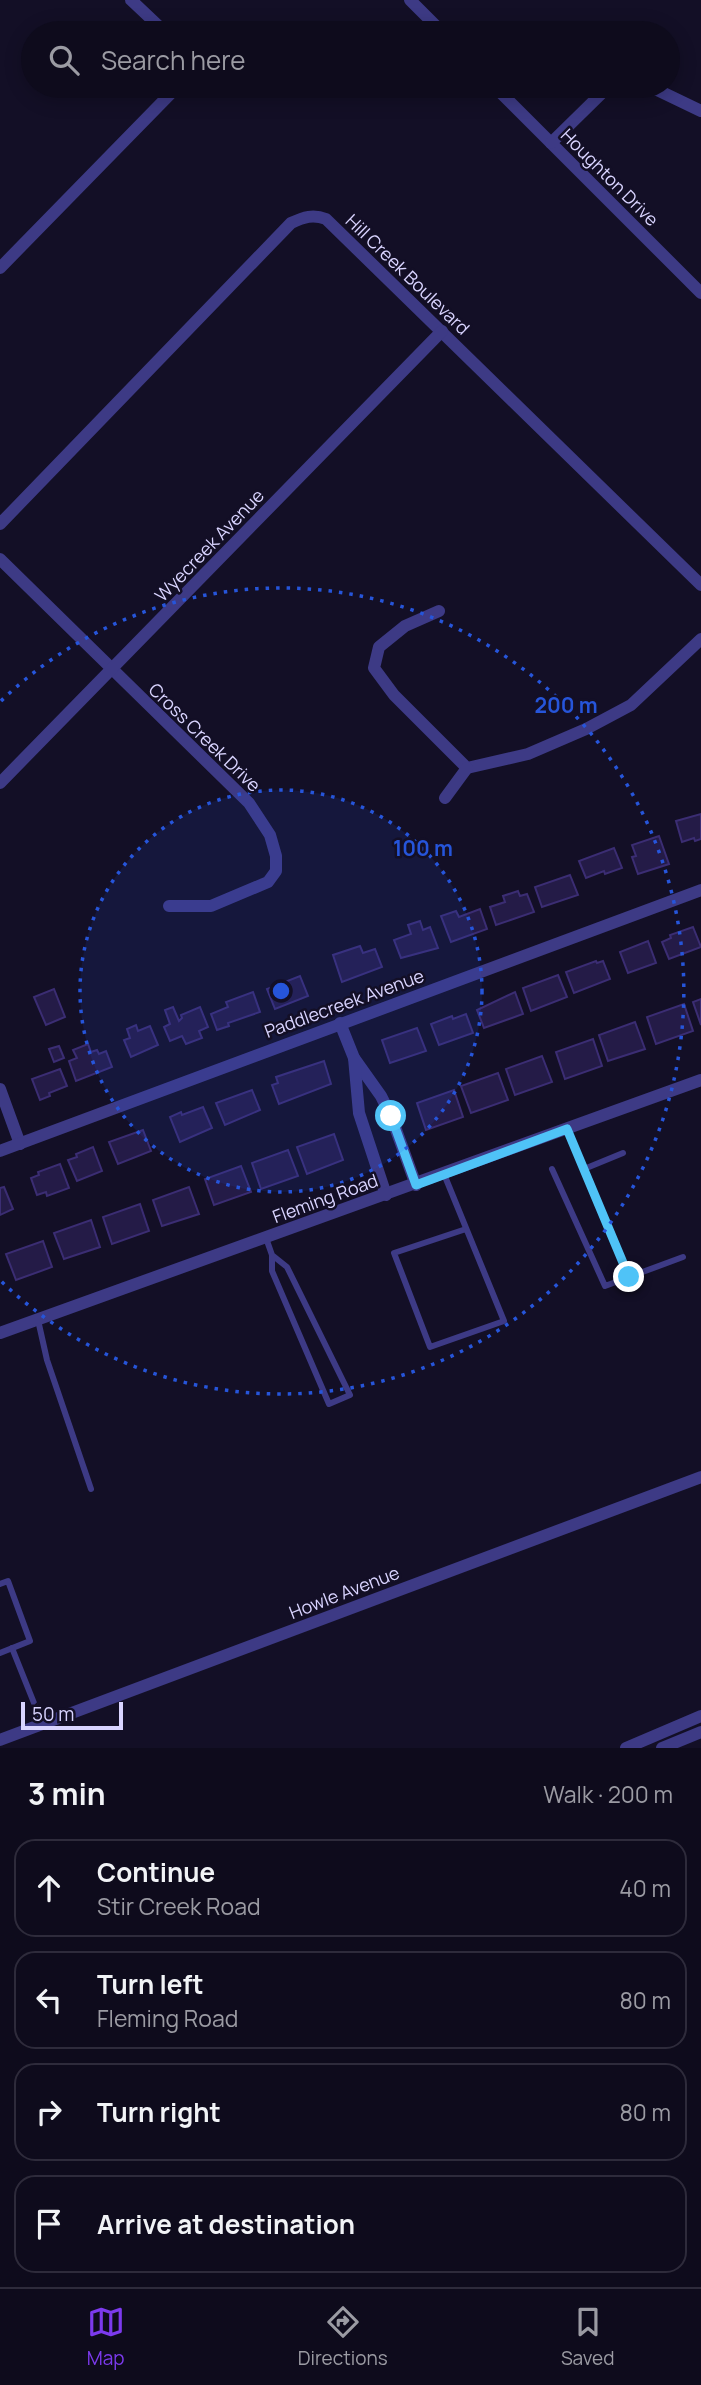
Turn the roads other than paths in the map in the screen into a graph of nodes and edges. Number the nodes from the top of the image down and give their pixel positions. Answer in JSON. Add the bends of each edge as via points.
{"nodes":[{"id":1,"x":131,"y":0,"type":"edge"},
{"id":2,"x":414,"y":1,"type":"edge"},
{"id":3,"x":153,"y":21,"type":"edge"},
{"id":4,"x":432,"y":21,"type":"edge"},
{"id":5,"x":166,"y":98,"type":"edge"},
{"id":6,"x":506,"y":98,"type":"edge"},
{"id":7,"x":597,"y":98,"type":"edge"},
{"id":8,"x":674,"y":98,"type":"edge"},
{"id":9,"x":701,"y":111,"type":"edge"},
{"id":10,"x":551,"y":144,"type":"junction"},
{"id":11,"x":0,"y":268,"type":"edge"},
{"id":12,"x":701,"y":293,"type":"edge"},
{"id":13,"x":442,"y":331,"type":"junction"},
{"id":14,"x":0,"y":524,"type":"edge"},
{"id":15,"x":0,"y":559,"type":"edge"},
{"id":16,"x":701,"y":585,"type":"edge"},
{"id":17,"x":439,"y":611,"type":"dead end"},
{"id":18,"x":701,"y":639,"type":"edge"},
{"id":19,"x":111,"y":670,"type":"junction"},
{"id":20,"x":467,"y":768,"type":"junction"},
{"id":21,"x":0,"y":783,"type":"edge"},
{"id":22,"x":445,"y":798,"type":"dead end"},
{"id":23,"x":701,"y":890,"type":"edge"},
{"id":24,"x":169,"y":906,"type":"dead end"},
{"id":25,"x":340,"y":1023,"type":"junction"},
{"id":26,"x":354,"y":1058,"type":"junction"},
{"id":27,"x":701,"y":1080,"type":"edge"},
{"id":28,"x":0,"y":1089,"type":"edge"},
{"id":29,"x":567,"y":1129,"type":"junction"},
{"id":30,"x":20,"y":1144,"type":"junction"},
{"id":31,"x":0,"y":1151,"type":"edge"},
{"id":32,"x":623,"y":1153,"type":"dead end"},
{"id":33,"x":552,"y":1169,"type":"dead end"},
{"id":34,"x":584,"y":1169,"type":"junction"},
{"id":35,"x":444,"y":1174,"type":"junction"},
{"id":36,"x":416,"y":1185,"type":"junction"},
{"id":37,"x":386,"y":1195,"type":"junction"},
{"id":38,"x":466,"y":1229,"type":"junction"},
{"id":39,"x":266,"y":1238,"type":"junction"},
{"id":40,"x":272,"y":1255,"type":"junction"},
{"id":41,"x":683,"y":1257,"type":"dead end"},
{"id":42,"x":629,"y":1277,"type":"junction"},
{"id":43,"x":38,"y":1320,"type":"junction"},
{"id":44,"x":0,"y":1333,"type":"edge"},
{"id":45,"x":701,"y":1477,"type":"edge"},
{"id":46,"x":91,"y":1489,"type":"dead end"},
{"id":47,"x":0,"y":1584,"type":"edge"},
{"id":48,"x":12,"y":1648,"type":"junction"},
{"id":49,"x":0,"y":1653,"type":"edge"},
{"id":50,"x":701,"y":1716,"type":"edge"},
{"id":51,"x":42,"y":1723,"type":"junction"},
{"id":52,"x":701,"y":1732,"type":"edge"},
{"id":53,"x":0,"y":1740,"type":"edge"},
{"id":54,"x":626,"y":1748,"type":"edge"},
{"id":55,"x":662,"y":1748,"type":"edge"}],
"edges":[{"from":1,"to":3,"type":"street"},
{"from":2,"to":4,"type":"street"},
{"from":5,"to":11,"type":"street"},
{"from":6,"to":10,"type":"street","name":"Houghton Drive"},
{"from":7,"to":10,"type":"street"},
{"from":8,"to":9,"type":"street"},
{"from":10,"to":12,"type":"street","name":"Houghton Drive"},
{"from":13,"to":14,"type":"street","name":"Hill Creek Boulevard","via":[[326,219],[301,219],[292,223]]},
{"from":13,"to":16,"type":"street","name":"Hill Creek Boulevard"},
{"from":13,"to":19,"type":"street","name":"Wyecreek Avenue"},
{"from":15,"to":19,"type":"street","name":"Cross Creek Drive"},
{"from":17,"to":20,"type":"street","via":[[405,626],[379,647],[374,667],[394,695]]},
{"from":18,"to":20,"type":"street","via":[[631,705],[528,754]]},
{"from":19,"to":21,"type":"street","name":"Wyecreek Avenue"},
{"from":19,"to":24,"type":"street","name":"Cross Creek Drive","via":[[249,803],[270,835],[276,856],[276,871],[268,883],[211,906]]},
{"from":20,"to":22,"type":"street"},
{"from":23,"to":25,"type":"street","name":"Paddlecreek Avenue"},
{"from":25,"to":26,"type":"street"},
{"from":25,"to":30,"type":"street","name":"Paddlecreek Avenue"},
{"from":26,"to":36,"type":"street","via":[[381,1096]]},
{"from":26,"to":37,"type":"street","via":[[359,1114]]},
{"from":27,"to":29,"type":"street","name":"Fleming Road"},
{"from":28,"to":30,"type":"street"},
{"from":29,"to":34,"type":"lane"},
{"from":29,"to":35,"type":"street","name":"Fleming Road"},
{"from":30,"to":31,"type":"street","name":"Paddlecreek Avenue"},
{"from":32,"to":34,"type":"lane"},
{"from":33,"to":42,"type":"lane","via":[[605,1286]]},
{"from":34,"to":42,"type":"lane"},
{"from":35,"to":36,"type":"street","name":"Fleming Road"},
{"from":35,"to":38,"type":"lane"},
{"from":36,"to":37,"type":"street","name":"Fleming Road"},
{"from":37,"to":39,"type":"street","name":"Fleming Road"},
{"from":38,"to":38,"type":"lane","via":[[394,1253],[430,1348],[504,1321]]},
{"from":39,"to":40,"type":"lane"},
{"from":39,"to":43,"type":"street","name":"Fleming Road"},
{"from":40,"to":40,"type":"lane","via":[[272,1271],[329,1404],[350,1395],[287,1267]]},
{"from":41,"to":42,"type":"lane"},
{"from":43,"to":44,"type":"street","name":"Fleming Road"},
{"from":43,"to":46,"type":"lane"},
{"from":45,"to":51,"type":"street","name":"Howle Avenue"},
{"from":47,"to":48,"type":"lane","via":[[8,1581],[30,1641]]},
{"from":48,"to":49,"type":"lane"},
{"from":48,"to":51,"type":"lane"},
{"from":50,"to":54,"type":"street"},
{"from":51,"to":53,"type":"street","name":"Howle Avenue"},
{"from":52,"to":55,"type":"street"}]}
